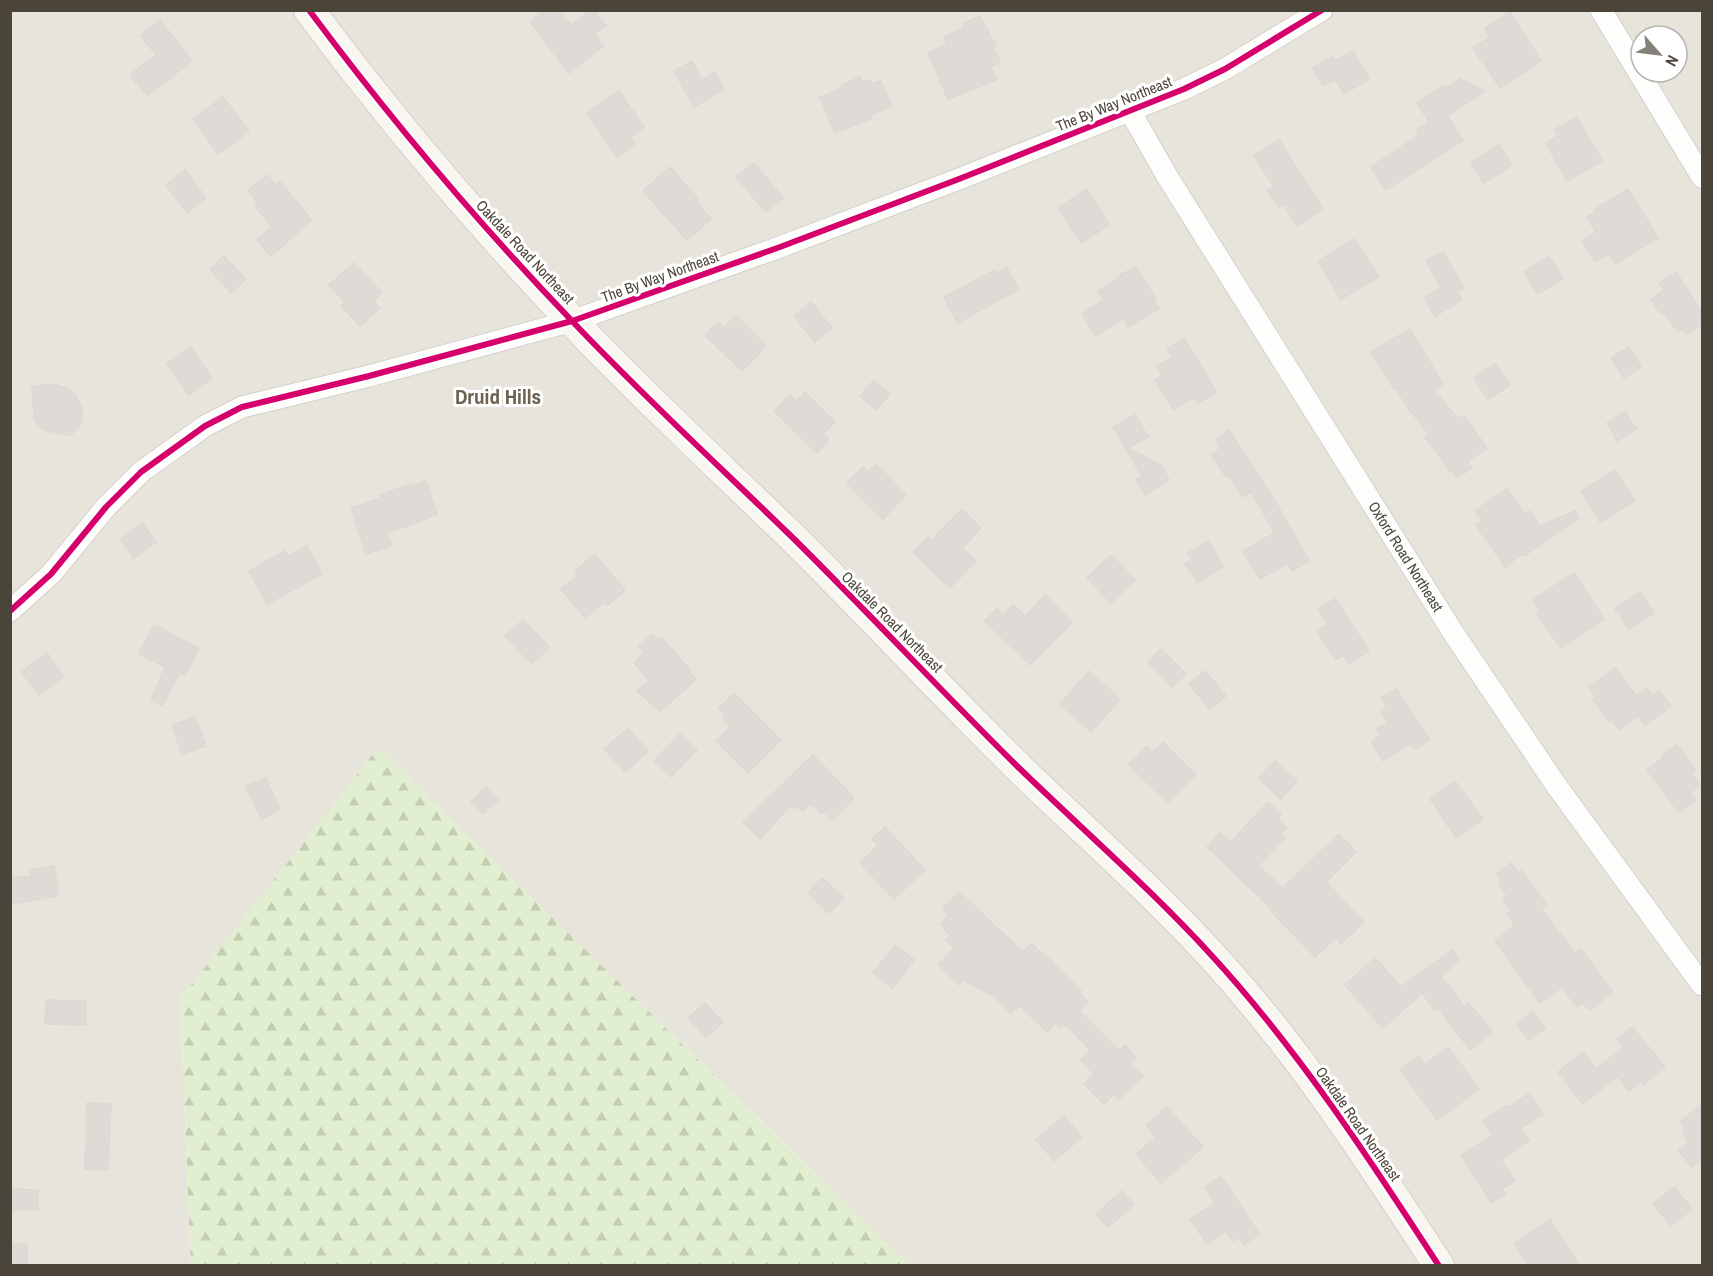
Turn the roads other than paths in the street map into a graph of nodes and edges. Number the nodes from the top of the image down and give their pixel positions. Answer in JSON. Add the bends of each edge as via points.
{"nodes":[{"id":1,"x":309,"y":10,"type":"edge"},
{"id":2,"x":1322,"y":10,"type":"edge"},
{"id":3,"x":1600,"y":10,"type":"edge"},
{"id":4,"x":1130,"y":111,"type":"junction"},
{"id":5,"x":1702,"y":177,"type":"edge"},
{"id":6,"x":572,"y":321,"type":"junction"},
{"id":7,"x":10,"y":611,"type":"edge"},
{"id":8,"x":1702,"y":985,"type":"edge"},
{"id":9,"x":1439,"y":1266,"type":"edge"}],
"edges":[{"from":1,"to":6,"type":"street","name":"Oakdale Road Northeast","via":[[454,193]]},
{"from":2,"to":4,"type":"street","name":"The By Way Northeast","via":[[1225,69]]},
{"from":3,"to":5,"type":"street"},
{"from":4,"to":6,"type":"street","name":"The By Way Northeast","via":[[851,221]]},
{"from":4,"to":8,"type":"street","name":"Oxford Road Northeast","via":[[1454,634],[1556,785]]},
{"from":6,"to":7,"type":"street","name":"The By Way Northeast","via":[[265,400],[222,416],[141,472],[106,507],[51,574]]},
{"from":6,"to":9,"type":"street","name":"Oakdale Road Northeast","via":[[1214,958],[1315,1081]]}]}
